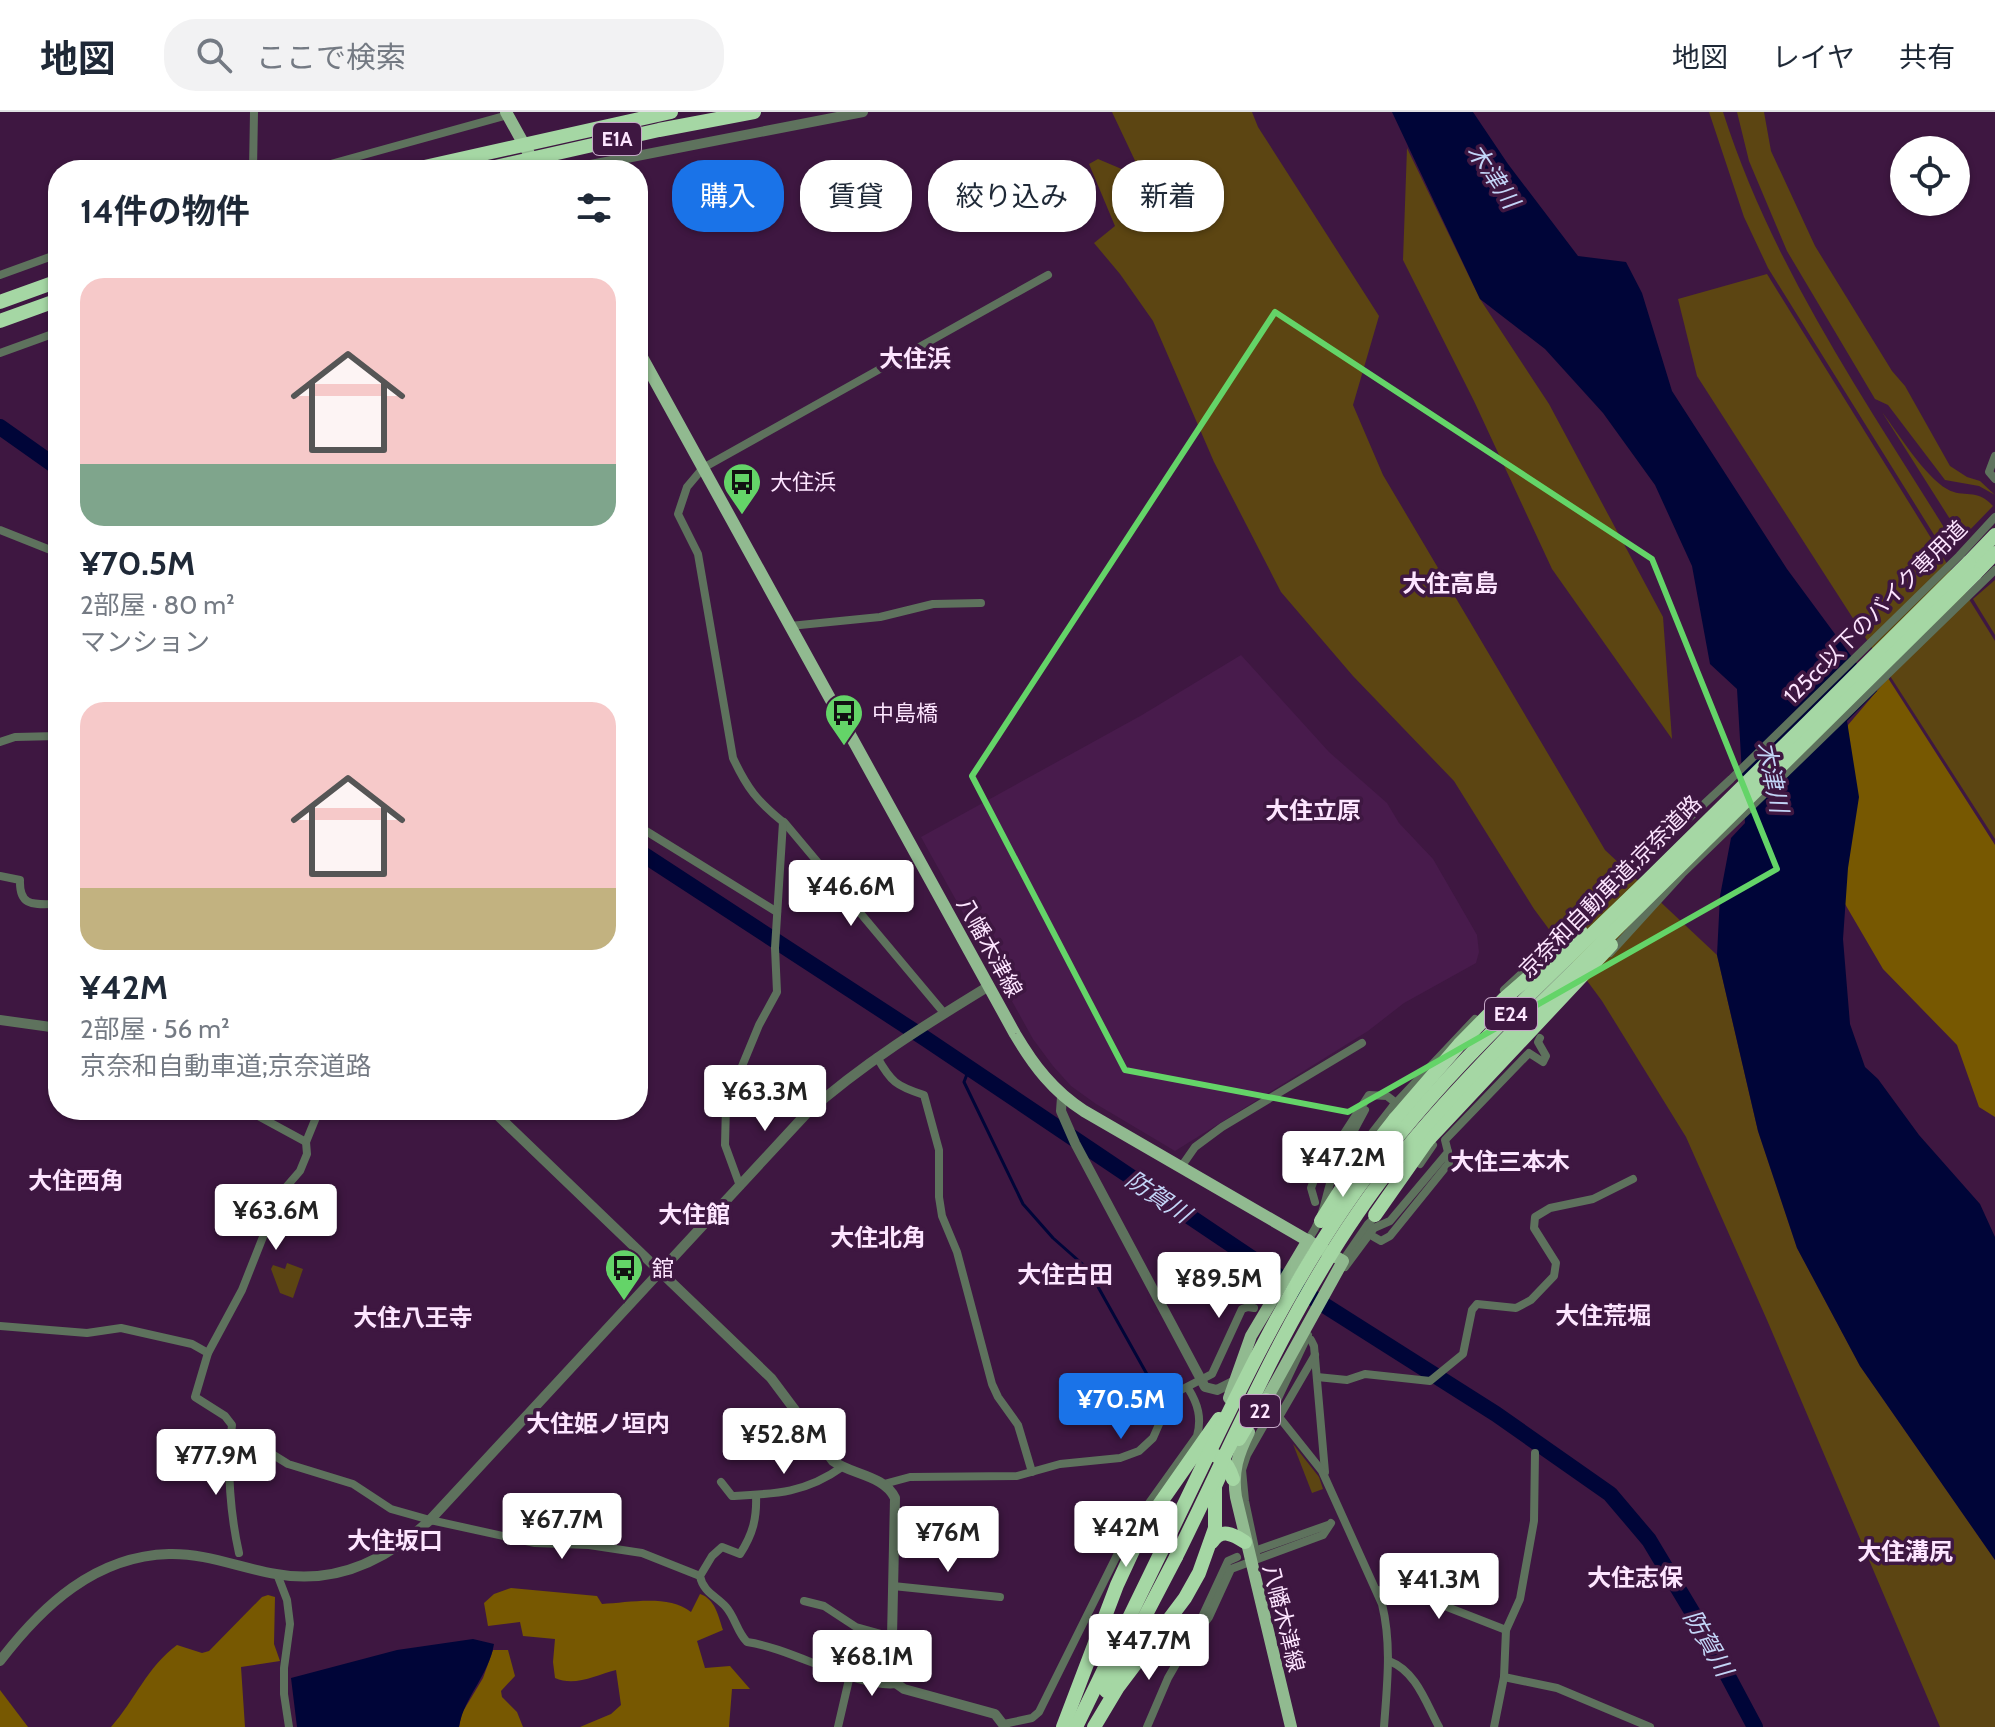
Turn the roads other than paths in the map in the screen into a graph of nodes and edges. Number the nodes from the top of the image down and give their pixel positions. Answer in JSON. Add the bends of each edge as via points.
{"nodes":[{"id":1,"x":254,"y":112,"type":"edge"},
{"id":2,"x":671,"y":112,"type":"edge"},
{"id":3,"x":754,"y":112,"type":"edge"},
{"id":4,"x":863,"y":112,"type":"edge"},
{"id":5,"x":507,"y":113,"type":"edge"},
{"id":6,"x":253,"y":160,"type":"edge"},
{"id":7,"x":344,"y":160,"type":"edge"},
{"id":8,"x":456,"y":160,"type":"edge"},
{"id":9,"x":526,"y":160,"type":"edge"},
{"id":10,"x":533,"y":160,"type":"edge"},
{"id":11,"x":616,"y":160,"type":"edge"},
{"id":12,"x":48,"y":258,"type":"edge"},
{"id":13,"x":0,"y":275,"type":"edge"},
{"id":14,"x":1048,"y":275,"type":"dead end"},
{"id":15,"x":48,"y":285,"type":"edge"},
{"id":16,"x":0,"y":302,"type":"edge"},
{"id":17,"x":48,"y":304,"type":"edge"},
{"id":18,"x":0,"y":321,"type":"edge"},
{"id":19,"x":48,"y":336,"type":"edge"},
{"id":20,"x":0,"y":353,"type":"edge"},
{"id":21,"x":648,"y":368,"type":"edge"},
{"id":22,"x":1995,"y":456,"type":"edge"},
{"id":23,"x":703,"y":468,"type":"junction"},
{"id":24,"x":1995,"y":479,"type":"edge"},
{"id":25,"x":1995,"y":517,"type":"edge"},
{"id":26,"x":0,"y":530,"type":"edge"},
{"id":27,"x":1995,"y":535,"type":"edge"},
{"id":28,"x":48,"y":549,"type":"edge"},
{"id":29,"x":1995,"y":553,"type":"edge"},
{"id":30,"x":1972,"y":568,"type":"junction"},
{"id":31,"x":1995,"y":570,"type":"edge"},
{"id":32,"x":981,"y":603,"type":"dead end"},
{"id":33,"x":790,"y":626,"type":"junction"},
{"id":34,"x":48,"y":736,"type":"edge"},
{"id":35,"x":0,"y":742,"type":"edge"},
{"id":36,"x":783,"y":822,"type":"junction"},
{"id":37,"x":1705,"y":823,"type":"junction"},
{"id":38,"x":648,"y":832,"type":"edge"},
{"id":39,"x":0,"y":876,"type":"edge"},
{"id":40,"x":1660,"y":887,"type":"junction"},
{"id":41,"x":48,"y":904,"type":"edge"},
{"id":42,"x":777,"y":912,"type":"junction"},
{"id":43,"x":989,"y":986,"type":"junction"},
{"id":44,"x":944,"y":1013,"type":"junction"},
{"id":45,"x":0,"y":1020,"type":"edge"},
{"id":46,"x":48,"y":1027,"type":"edge"},
{"id":47,"x":1540,"y":1038,"type":"dead end"},
{"id":48,"x":1362,"y":1043,"type":"dead end"},
{"id":49,"x":877,"y":1057,"type":"junction"},
{"id":50,"x":1374,"y":1095,"type":"junction"},
{"id":51,"x":1062,"y":1097,"type":"junction"},
{"id":52,"x":1394,"y":1112,"type":"junction"},
{"id":53,"x":265,"y":1120,"type":"edge"},
{"id":54,"x":315,"y":1120,"type":"edge"},
{"id":55,"x":502,"y":1120,"type":"edge"},
{"id":56,"x":1445,"y":1140,"type":"junction"},
{"id":57,"x":306,"y":1142,"type":"junction"},
{"id":58,"x":1430,"y":1143,"type":"junction"},
{"id":59,"x":1448,"y":1152,"type":"junction"},
{"id":60,"x":1181,"y":1167,"type":"junction"},
{"id":61,"x":1336,"y":1167,"type":"junction"},
{"id":62,"x":1633,"y":1179,"type":"dead end"},
{"id":63,"x":740,"y":1186,"type":"junction"},
{"id":64,"x":1315,"y":1202,"type":"dead end"},
{"id":65,"x":1375,"y":1215,"type":"joint"},
{"id":66,"x":1321,"y":1221,"type":"junction"},
{"id":67,"x":1374,"y":1237,"type":"dead end"},
{"id":68,"x":1308,"y":1240,"type":"junction"},
{"id":69,"x":1343,"y":1261,"type":"junction"},
{"id":70,"x":659,"y":1272,"type":"junction"},
{"id":71,"x":1254,"y":1308,"type":"dead end"},
{"id":72,"x":0,"y":1326,"type":"edge"},
{"id":73,"x":1311,"y":1340,"type":"dead end"},
{"id":74,"x":208,"y":1353,"type":"junction"},
{"id":75,"x":1315,"y":1355,"type":"junction"},
{"id":76,"x":1317,"y":1377,"type":"junction"},
{"id":77,"x":1237,"y":1380,"type":"junction"},
{"id":78,"x":1201,"y":1381,"type":"junction"},
{"id":79,"x":1188,"y":1388,"type":"junction"},
{"id":80,"x":1225,"y":1407,"type":"junction"},
{"id":81,"x":1272,"y":1410,"type":"junction"},
{"id":82,"x":231,"y":1442,"type":"junction"},
{"id":83,"x":1535,"y":1453,"type":"dead end"},
{"id":84,"x":1191,"y":1461,"type":"junction"},
{"id":85,"x":1225,"y":1463,"type":"junction"},
{"id":86,"x":842,"y":1467,"type":"junction"},
{"id":87,"x":1032,"y":1472,"type":"junction"},
{"id":88,"x":1326,"y":1477,"type":"junction"},
{"id":89,"x":1233,"y":1479,"type":"junction"},
{"id":90,"x":721,"y":1482,"type":"dead end"},
{"id":91,"x":884,"y":1484,"type":"junction"},
{"id":92,"x":756,"y":1495,"type":"junction"},
{"id":93,"x":1343,"y":1517,"type":"junction"},
{"id":94,"x":1240,"y":1518,"type":"junction"},
{"id":95,"x":430,"y":1520,"type":"junction"},
{"id":96,"x":1245,"y":1542,"type":"junction"},
{"id":97,"x":1211,"y":1543,"type":"junction"},
{"id":98,"x":239,"y":1553,"type":"dead end"},
{"id":99,"x":1251,"y":1556,"type":"junction"},
{"id":100,"x":277,"y":1574,"type":"junction"},
{"id":101,"x":700,"y":1576,"type":"junction"},
{"id":102,"x":893,"y":1586,"type":"junction"},
{"id":103,"x":1377,"y":1590,"type":"junction"},
{"id":104,"x":1000,"y":1597,"type":"dead end"},
{"id":105,"x":804,"y":1601,"type":"dead end"},
{"id":106,"x":1506,"y":1630,"type":"junction"},
{"id":107,"x":892,"y":1637,"type":"junction"},
{"id":108,"x":1169,"y":1646,"type":"tunnel mouth"},
{"id":109,"x":1183,"y":1652,"type":"junction"},
{"id":110,"x":0,"y":1661,"type":"edge"},
{"id":111,"x":1389,"y":1661,"type":"junction"},
{"id":112,"x":850,"y":1675,"type":"junction"},
{"id":113,"x":1504,"y":1677,"type":"junction"},
{"id":114,"x":897,"y":1684,"type":"junction"},
{"id":115,"x":1004,"y":1725,"type":"edge"},
{"id":116,"x":289,"y":1727,"type":"edge"},
{"id":117,"x":838,"y":1727,"type":"edge"},
{"id":118,"x":1063,"y":1727,"type":"edge"},
{"id":119,"x":1076,"y":1727,"type":"edge"},
{"id":120,"x":1091,"y":1727,"type":"edge"},
{"id":121,"x":1147,"y":1727,"type":"edge"},
{"id":122,"x":1291,"y":1727,"type":"edge"},
{"id":123,"x":1384,"y":1727,"type":"edge"},
{"id":124,"x":1439,"y":1727,"type":"edge"},
{"id":125,"x":1494,"y":1727,"type":"edge"},
{"id":126,"x":1650,"y":1727,"type":"edge"}],
"edges":[{"from":1,"to":6,"type":"street"},
{"from":2,"to":8,"type":"highway","number":"E1A","bridge":true},
{"from":3,"to":9,"type":"highway","number":"E1A","bridge":true},
{"from":4,"to":11,"type":"street"},
{"from":5,"to":7,"type":"street"},
{"from":5,"to":10,"type":"main road"},
{"from":12,"to":13,"type":"street"},
{"from":14,"to":23,"type":"street"},
{"from":15,"to":16,"type":"highway"},
{"from":17,"to":18,"type":"highway"},
{"from":19,"to":20,"type":"street"},
{"from":21,"to":23,"type":"main road","name":"八幡木津線"},
{"from":22,"to":24,"type":"street","via":[[1989,472]]},
{"from":23,"to":33,"type":"main road","name":"八幡木津線"},
{"from":23,"to":36,"type":"street","via":[[687,487],[678,514],[698,554],[733,758],[759,803]]},
{"from":25,"to":52,"type":"street","name":"125cc以下のバイク専用道","bridge":true,"via":[[1731,779],[1530,964]]},
{"from":26,"to":28,"type":"street"},
{"from":27,"to":30,"type":"highway","name":"京奈和自動車道;京奈道路","number":"E24"},
{"from":29,"to":30,"type":"highway","name":"京奈和自動車道;京奈道路","number":"E24"},
{"from":30,"to":37,"type":"highway","name":"京奈和自動車道;京奈道路","number":"E24","bridge":true},
{"from":30,"to":40,"type":"highway","name":"京奈和自動車道;京奈道路","number":"E24","bridge":true},
{"from":31,"to":58,"type":"street","bridge":true,"via":[[1682,874]]},
{"from":32,"to":33,"type":"street","via":[[933,604],[880,617]]},
{"from":33,"to":43,"type":"main road","name":"八幡木津線"},
{"from":34,"to":35,"type":"street"},
{"from":36,"to":42,"type":"street"},
{"from":36,"to":44,"type":"street"},
{"from":37,"to":52,"type":"highway","bridge":true,"via":[[1505,998]]},
{"from":37,"to":119,"type":"highway","name":"京奈和自動車道;京奈道路","number":"E24","bridge":true,"via":[[1461,1065],[1345,1206],[1263,1344]]},
{"from":38,"to":42,"type":"street"},
{"from":39,"to":41,"type":"street","via":[[20,880],[25,900]]},
{"from":40,"to":58,"type":"highway","bridge":true},
{"from":40,"to":120,"type":"highway","name":"京奈和自動車道;京奈道路","number":"E24","bridge":true,"via":[[1472,1073],[1385,1174],[1336,1246],[1305,1298]]},
{"from":42,"to":63,"type":"street","via":[[777,992],[726,1105],[725,1145]]},
{"from":43,"to":44,"type":"street"},
{"from":43,"to":51,"type":"main road","name":"八幡木津線","via":[[1028,1056]]},
{"from":44,"to":49,"type":"street"},
{"from":45,"to":46,"type":"street"},
{"from":47,"to":56,"type":"street","via":[[1543,1062],[1529,1053]]},
{"from":48,"to":60,"type":"street","via":[[1222,1127],[1195,1147]]},
{"from":49,"to":63,"type":"street","via":[[806,1114]]},
{"from":49,"to":87,"type":"street","via":[[890,1079],[924,1095],[939,1150],[942,1216],[957,1252],[992,1384],[1018,1425]]},
{"from":50,"to":56,"type":"street","via":[[1387,1096]]},
{"from":50,"to":61,"type":"street"},
{"from":50,"to":64,"type":"street","via":[[1369,1095],[1314,1180]]},
{"from":51,"to":60,"type":"main road","name":"八幡木津線"},
{"from":51,"to":78,"type":"street","via":[[1061,1111],[1075,1143]]},
{"from":52,"to":61,"type":"street","name":"125cc以下のバイク専用道","via":[[1348,1164]]},
{"from":52,"to":66,"type":"highway"},
{"from":53,"to":57,"type":"street"},
{"from":54,"to":57,"type":"street"},
{"from":55,"to":70,"type":"street"},
{"from":56,"to":59,"type":"street"},
{"from":57,"to":74,"type":"street","via":[[300,1171],[272,1214],[242,1290]]},
{"from":58,"to":65,"type":"highway"},
{"from":59,"to":67,"type":"street","via":[[1449,1163],[1390,1236],[1381,1241]]},
{"from":59,"to":81,"type":"street","via":[[1347,1263]]},
{"from":60,"to":68,"type":"main road","name":"八幡木津線"},
{"from":61,"to":66,"type":"street"},
{"from":62,"to":76,"type":"street","via":[[1593,1199],[1550,1208],[1535,1217],[1534,1228],[1556,1263],[1554,1276],[1516,1308],[1477,1304],[1463,1354],[1430,1381],[1365,1374],[1347,1380]]},
{"from":63,"to":70,"type":"street"},
{"from":65,"to":69,"type":"street"},
{"from":66,"to":68,"type":"street"},
{"from":68,"to":69,"type":"main road","name":"八幡木津線"},
{"from":68,"to":77,"type":"main road","name":"八幡木津線","number":"22","via":[[1251,1336]]},
{"from":69,"to":81,"type":"main road","name":"八幡木津線","number":"22","via":[[1314,1310]]},
{"from":70,"to":86,"type":"street","via":[[771,1378]]},
{"from":70,"to":95,"type":"street"},
{"from":71,"to":78,"type":"street","via":[[1242,1309],[1212,1374]]},
{"from":72,"to":74,"type":"street","via":[[87,1333],[121,1328],[192,1344]]},
{"from":73,"to":75,"type":"street"},
{"from":74,"to":82,"type":"street","via":[[195,1397],[225,1416],[232,1425]]},
{"from":75,"to":76,"type":"street"},
{"from":75,"to":81,"type":"street"},
{"from":76,"to":88,"type":"street"},
{"from":77,"to":78,"type":"street","via":[[1217,1390]]},
{"from":77,"to":80,"type":"main road","name":"八幡木津線","number":"22"},
{"from":78,"to":79,"type":"street"},
{"from":79,"to":87,"type":"street","via":[[1170,1399],[1153,1438],[1139,1451]]},
{"from":79,"to":115,"type":"street","via":[[1198,1405],[1197,1436],[1129,1531],[1095,1609],[1039,1712]]},
{"from":80,"to":84,"type":"highway"},
{"from":80,"to":85,"type":"main road","name":"八幡木津線","number":"22"},
{"from":81,"to":85,"type":"highway","via":[[1256,1410]]},
{"from":81,"to":88,"type":"street"},
{"from":81,"to":89,"type":"main road","name":"八幡木津線","number":"22","via":[[1242,1446]]},
{"from":81,"to":99,"type":"street","via":[[1242,1470]]},
{"from":82,"to":95,"type":"street","via":[[259,1446],[288,1464],[353,1484],[391,1509]]},
{"from":82,"to":98,"type":"street","via":[[232,1522]]},
{"from":83,"to":106,"type":"street","via":[[1534,1521],[1520,1599]]},
{"from":84,"to":85,"type":"highway","via":[[1204,1454],[1219,1456]]},
{"from":84,"to":118,"type":"highway","via":[[1136,1544]]},
{"from":85,"to":89,"type":"highway"},
{"from":85,"to":94,"type":"main road","name":"八幡木津線","number":"22"},
{"from":85,"to":97,"type":"highway","via":[[1215,1486]]},
{"from":86,"to":91,"type":"street"},
{"from":86,"to":92,"type":"street","via":[[808,1487]]},
{"from":87,"to":91,"type":"street","via":[[910,1477]]},
{"from":88,"to":93,"type":"street"},
{"from":89,"to":94,"type":"main road","name":"八幡木津線","number":"22"},
{"from":90,"to":92,"type":"street","via":[[732,1496]]},
{"from":91,"to":102,"type":"street","via":[[895,1498]]},
{"from":92,"to":101,"type":"street","via":[[757,1517],[742,1551],[722,1547]]},
{"from":93,"to":99,"type":"street","via":[[1323,1535]]},
{"from":93,"to":103,"type":"street"},
{"from":94,"to":96,"type":"main road","name":"八幡木津線","number":"22"},
{"from":95,"to":100,"type":"street","via":[[409,1540],[363,1567],[329,1576]]},
{"from":95,"to":101,"type":"street","via":[[535,1543],[642,1553]]},
{"from":96,"to":97,"type":"highway","via":[[1223,1533]]},
{"from":96,"to":99,"type":"main road","name":"八幡木津線","number":"22"},
{"from":97,"to":120,"type":"highway","via":[[1185,1598]]},
{"from":99,"to":109,"type":"street","via":[[1231,1569],[1209,1617]]},
{"from":99,"to":122,"type":"main road","name":"八幡木津線","number":"22"},
{"from":100,"to":110,"type":"street","via":[[167,1554],[114,1565],[51,1602]]},
{"from":100,"to":116,"type":"street","via":[[290,1624],[284,1681]]},
{"from":101,"to":112,"type":"street","via":[[747,1642]]},
{"from":102,"to":104,"type":"street"},
{"from":102,"to":107,"type":"street"},
{"from":103,"to":106,"type":"street","via":[[1419,1596]]},
{"from":103,"to":111,"type":"street","via":[[1387,1624]]},
{"from":105,"to":107,"type":"street","via":[[824,1606],[856,1627]]},
{"from":106,"to":113,"type":"street"},
{"from":107,"to":114,"type":"street"},
{"from":108,"to":109,"type":"street"},
{"from":109,"to":121,"type":"street"},
{"from":111,"to":123,"type":"street"},
{"from":111,"to":124,"type":"street","via":[[1402,1665]]},
{"from":112,"to":114,"type":"street","via":[[886,1686]]},
{"from":112,"to":117,"type":"street"},
{"from":113,"to":125,"type":"street"},
{"from":113,"to":126,"type":"street","via":[[1557,1688]]},
{"from":114,"to":115,"type":"street","via":[[995,1714]]}]}
